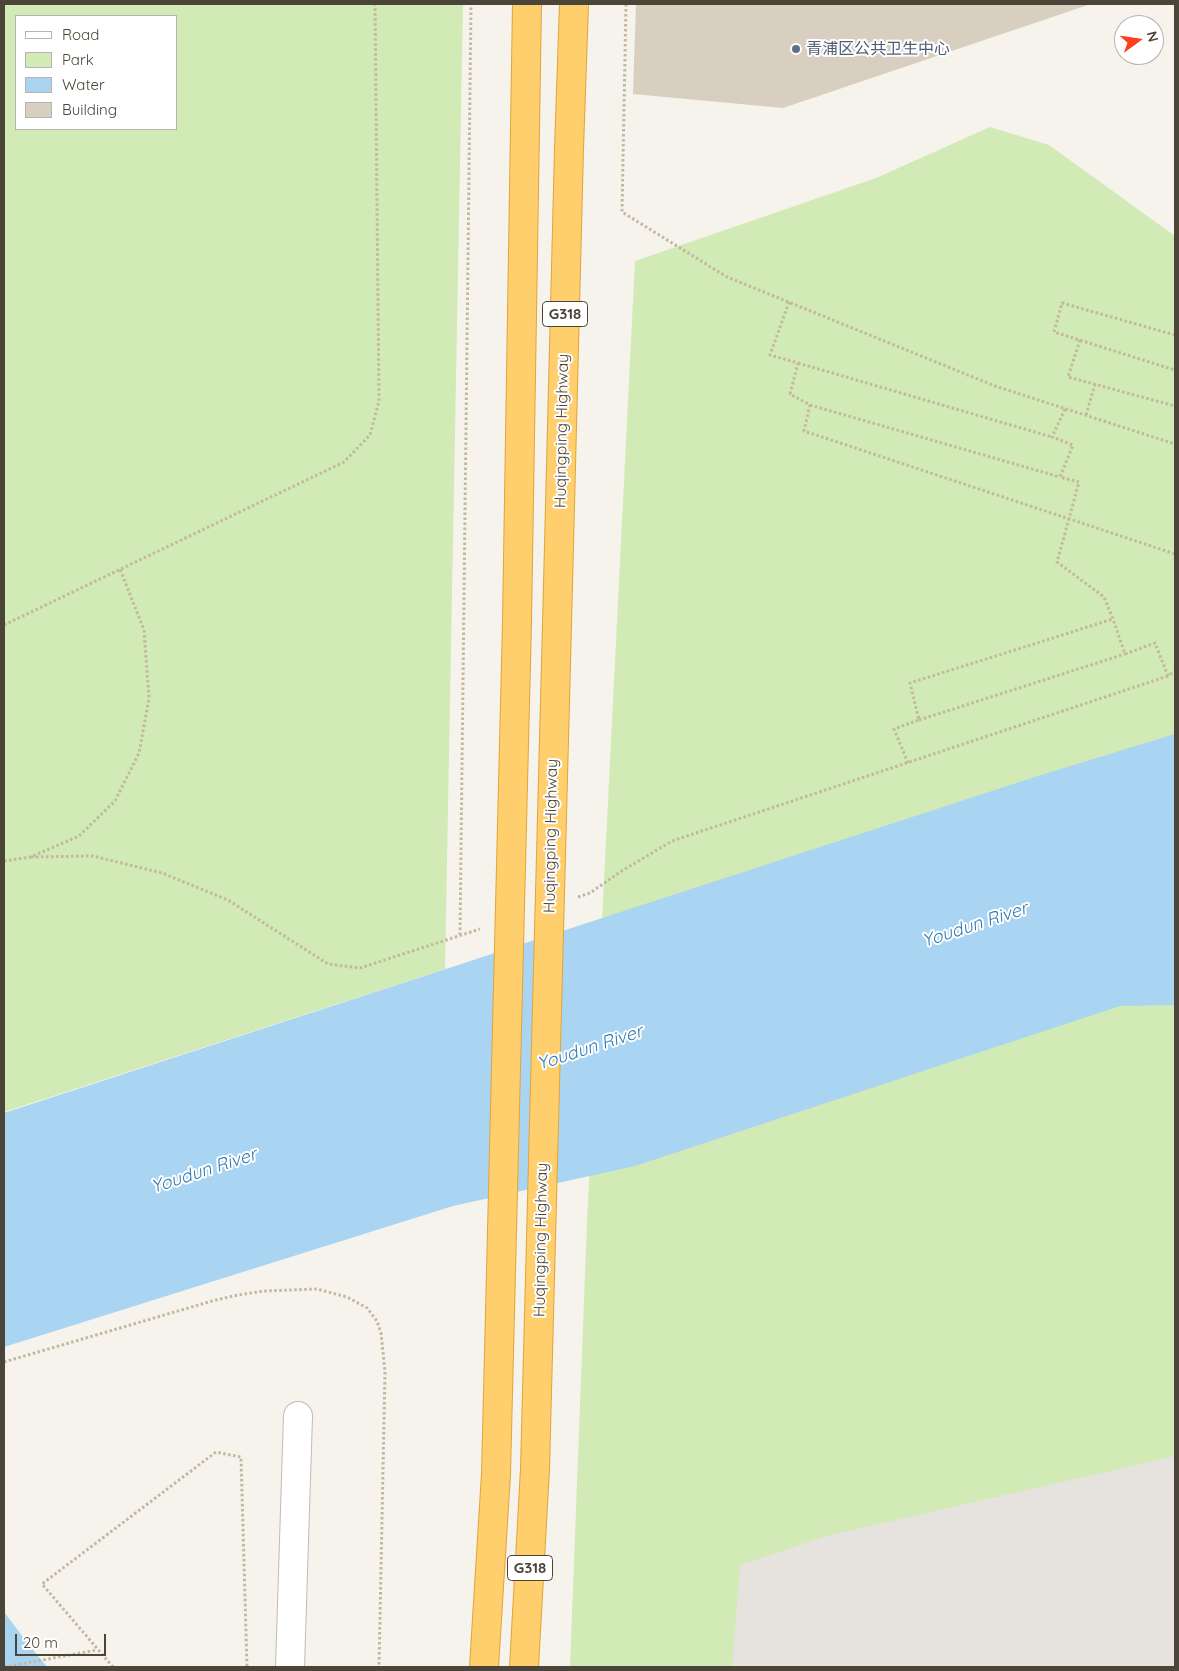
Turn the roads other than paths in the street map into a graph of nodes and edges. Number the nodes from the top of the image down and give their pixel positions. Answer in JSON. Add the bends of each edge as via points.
{"nodes":[{"id":1,"x":526,"y":4,"type":"edge"},
{"id":2,"x":574,"y":4,"type":"edge"},
{"id":3,"x":298,"y":1416,"type":"dead end"},
{"id":4,"x":290,"y":1667,"type":"edge"},
{"id":5,"x":484,"y":1667,"type":"edge"},
{"id":6,"x":524,"y":1667,"type":"edge"}],
"edges":[{"from":1,"to":5,"type":"highway","number":"G318","bridge":true,"via":[[517,622],[496,1474]]},
{"from":2,"to":6,"type":"highway","name":"Huqingping Highway","number":"G318","bridge":true,"via":[[535,1469]]},
{"from":3,"to":4,"type":"lane"}]}
